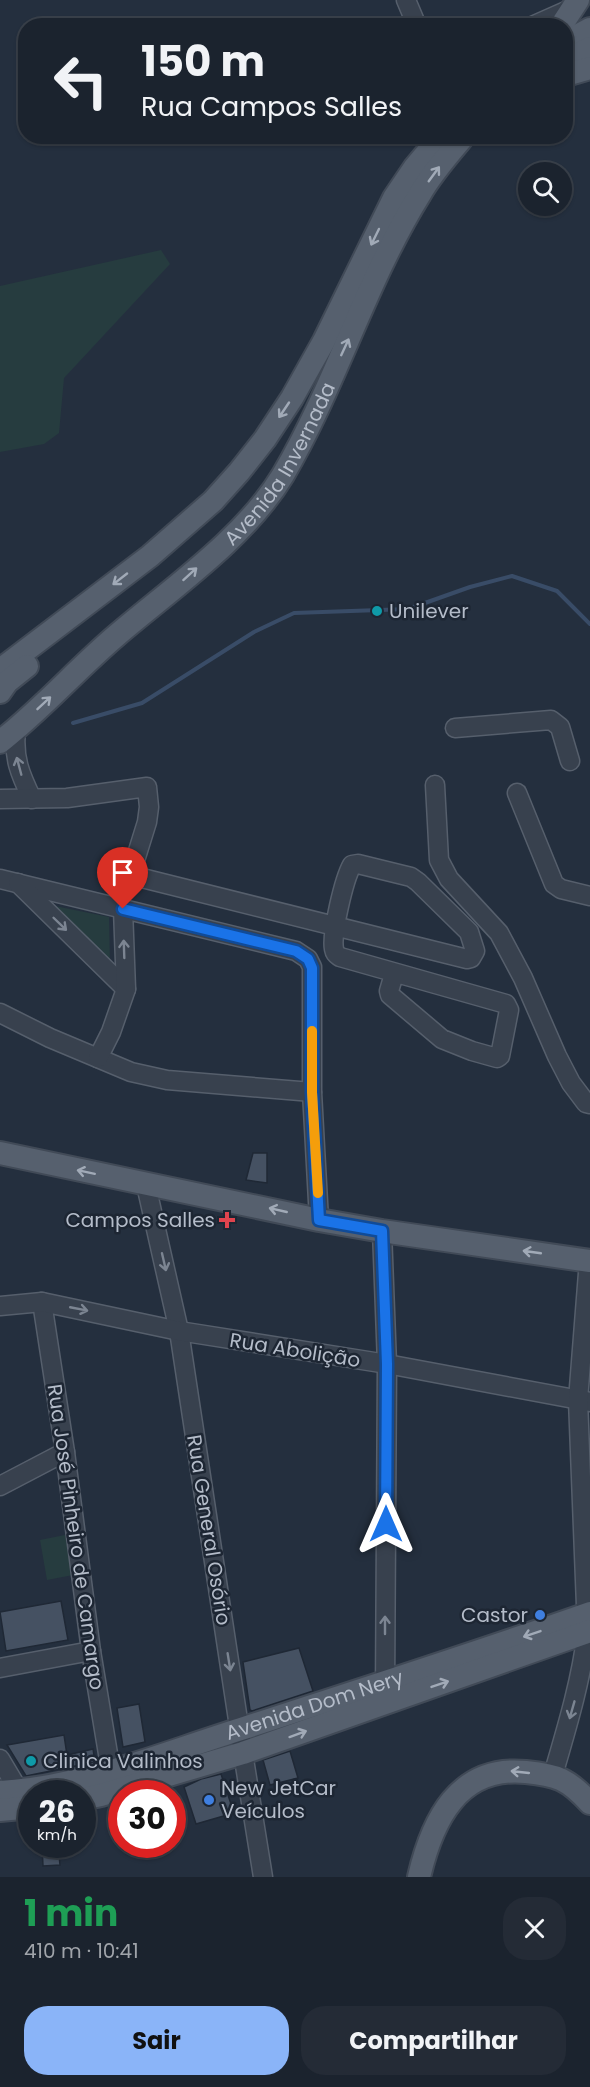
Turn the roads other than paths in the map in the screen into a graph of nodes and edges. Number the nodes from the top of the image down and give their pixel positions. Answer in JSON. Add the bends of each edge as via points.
{"nodes":[{"id":1,"x":405,"y":0,"type":"edge"},
{"id":2,"x":577,"y":3,"type":"edge"},
{"id":3,"x":413,"y":18,"type":"edge"},
{"id":4,"x":548,"y":18,"type":"edge"},
{"id":5,"x":567,"y":18,"type":"edge"},
{"id":6,"x":590,"y":29,"type":"edge"},
{"id":7,"x":573,"y":38,"type":"edge"},
{"id":8,"x":590,"y":48,"type":"edge"},
{"id":9,"x":573,"y":57,"type":"edge"},
{"id":10,"x":590,"y":68,"type":"edge"},
{"id":11,"x":573,"y":73,"type":"edge"},
{"id":12,"x":434,"y":144,"type":"edge"},
{"id":13,"x":457,"y":144,"type":"edge"},
{"id":14,"x":302,"y":379,"type":"junction"},
{"id":15,"x":289,"y":463,"type":"junction"},
{"id":16,"x":213,"y":501,"type":"junction"},
{"id":17,"x":237,"y":531,"type":"junction"},
{"id":18,"x":67,"y":620,"type":"junction"},
{"id":19,"x":0,"y":670,"type":"edge"},
{"id":20,"x":0,"y":692,"type":"edge"},
{"id":21,"x":456,"y":728,"type":"dead end"},
{"id":22,"x":5,"y":730,"type":"edge"},
{"id":23,"x":570,"y":761,"type":"dead end"},
{"id":24,"x":435,"y":785,"type":"dead end"},
{"id":25,"x":517,"y":793,"type":"dead end"},
{"id":26,"x":3,"y":795,"type":"edge"},
{"id":27,"x":32,"y":799,"type":"junction"},
{"id":28,"x":9,"y":881,"type":"edge"},
{"id":29,"x":590,"y":896,"type":"edge"},
{"id":30,"x":123,"y":909,"type":"junction"},
{"id":31,"x":336,"y":925,"type":"junction"},
{"id":32,"x":394,"y":974,"type":"junction"},
{"id":33,"x":126,"y":989,"type":"junction"},
{"id":34,"x":0,"y":1013,"type":"edge"},
{"id":35,"x":98,"y":1058,"type":"junction"},
{"id":36,"x":312,"y":1092,"type":"junction"},
{"id":37,"x":590,"y":1104,"type":"edge"},
{"id":38,"x":0,"y":1154,"type":"edge"},
{"id":39,"x":146,"y":1185,"type":"junction"},
{"id":40,"x":319,"y":1220,"type":"junction"},
{"id":41,"x":382,"y":1231,"type":"junction"},
{"id":42,"x":590,"y":1261,"type":"edge"},
{"id":43,"x":42,"y":1302,"type":"junction"},
{"id":44,"x":0,"y":1306,"type":"edge"},
{"id":45,"x":179,"y":1331,"type":"junction"},
{"id":46,"x":387,"y":1364,"type":"junction"},
{"id":47,"x":584,"y":1401,"type":"edge"},
{"id":48,"x":65,"y":1452,"type":"junction"},
{"id":49,"x":0,"y":1486,"type":"edge"},
{"id":50,"x":588,"y":1623,"type":"edge"},
{"id":51,"x":91,"y":1651,"type":"junction"},
{"id":52,"x":0,"y":1668,"type":"edge"},
{"id":53,"x":385,"y":1693,"type":"junction"},
{"id":54,"x":240,"y":1729,"type":"junction"},
{"id":55,"x":243,"y":1753,"type":"junction"},
{"id":56,"x":0,"y":1759,"type":"edge"},
{"id":57,"x":111,"y":1772,"type":"junction"},
{"id":58,"x":553,"y":1775,"type":"junction"},
{"id":59,"x":96,"y":1796,"type":"edge"},
{"id":60,"x":17,"y":1797,"type":"edge"},
{"id":61,"x":590,"y":1803,"type":"edge"},
{"id":62,"x":0,"y":1810,"type":"edge"},
{"id":63,"x":264,"y":1877,"type":"edge"},
{"id":64,"x":418,"y":1877,"type":"edge"}],
"edges":[{"from":1,"to":3,"type":"street"},
{"from":2,"to":4,"type":"street"},
{"from":2,"to":5,"type":"main road"},
{"from":6,"to":7,"type":"main road"},
{"from":8,"to":9,"type":"main road"},
{"from":10,"to":11,"type":"main road"},
{"from":12,"to":14,"type":"main road","name":"Avenida Invernada","one_way":true,"via":[[394,198]]},
{"from":15,"to":13,"type":"main road","name":"Avenida Invernada","one_way":true,"via":[[398,233],[420,192]]},
{"from":14,"to":15,"type":"main road","via":[[312,381],[312,386]]},
{"from":14,"to":16,"type":"main road","name":"Avenida Invernada","one_way":true,"via":[[265,439]]},
{"from":15,"to":17,"type":"main road","name":"Avenida Invernada"},
{"from":16,"to":17,"type":"main road","via":[[233,516]]},
{"from":16,"to":18,"type":"main road","name":"Avenida Invernada","one_way":true},
{"from":22,"to":17,"type":"main road","name":"Avenida Invernada","one_way":true},
{"from":18,"to":19,"type":"main road","name":"Avenida Invernada"},
{"from":18,"to":20,"type":"main road","via":[[44,653]]},
{"from":21,"to":23,"type":"street","via":[[551,720],[560,727]]},
{"from":27,"to":22,"type":"street","name":"Avenida Invernada","one_way":true},
{"from":24,"to":37,"type":"street","via":[[439,860],[449,879],[499,933],[556,1056],[571,1083]]},
{"from":25,"to":29,"type":"street","via":[[554,884]]},
{"from":26,"to":27,"type":"street"},
{"from":27,"to":31,"type":"street","via":[[147,787],[147,822],[133,867],[142,878]]},
{"from":28,"to":30,"type":"street"},
{"from":28,"to":33,"type":"street","one_way":true},
{"from":33,"to":30,"type":"street","one_way":true},
{"from":30,"to":36,"type":"street","via":[[296,951],[308,959],[312,968]]},
{"from":31,"to":31,"type":"street","via":[[350,868],[357,864],[418,882],[469,932],[475,951],[467,959]]},
{"from":31,"to":32,"type":"street","via":[[334,948],[340,957]]},
{"from":32,"to":32,"type":"street","via":[[388,994],[433,1034],[472,1051],[500,1056],[509,1010],[506,1004]]},
{"from":33,"to":35,"type":"street"},
{"from":34,"to":35,"type":"street"},
{"from":35,"to":36,"type":"street","via":[[131,1072],[167,1080]]},
{"from":36,"to":40,"type":"street"},
{"from":39,"to":38,"type":"main road","one_way":true},
{"from":40,"to":39,"type":"main road","one_way":true},
{"from":39,"to":45,"type":"street","name":"Rua General Osório","one_way":true},
{"from":40,"to":41,"type":"main road"},
{"from":42,"to":41,"type":"main road","one_way":true},
{"from":41,"to":46,"type":"street"},
{"from":42,"to":47,"type":"street"},
{"from":43,"to":44,"type":"street","name":"Rua Abolição"},
{"from":43,"to":45,"type":"street","name":"Rua Abolição","one_way":true},
{"from":43,"to":48,"type":"street","name":"Rua José Pinheiro de Camargo"},
{"from":45,"to":46,"type":"street","name":"Rua Abolição"},
{"from":45,"to":54,"type":"street","name":"Rua General Osório","one_way":true},
{"from":46,"to":47,"type":"street","name":"Rua Abolição"},
{"from":53,"to":46,"type":"street","one_way":true},
{"from":47,"to":50,"type":"street"},
{"from":48,"to":49,"type":"street"},
{"from":48,"to":51,"type":"street","name":"Rua José Pinheiro de Camargo"},
{"from":50,"to":53,"type":"main road","name":"Avenida Dom Nery"},
{"from":50,"to":58,"type":"street","one_way":true,"via":[[574,1705]]},
{"from":51,"to":52,"type":"street"},
{"from":51,"to":57,"type":"street","name":"Rua José Pinheiro de Camargo"},
{"from":53,"to":54,"type":"main road","name":"Avenida Dom Nery"},
{"from":55,"to":53,"type":"main road","name":"Avenida Dom Nery","one_way":true},
{"from":54,"to":55,"type":"street","name":"Rua General Osório"},
{"from":54,"to":57,"type":"main road","name":"Avenida Dom Nery"},
{"from":55,"to":59,"type":"main road","name":"Avenida Dom Nery"},
{"from":55,"to":63,"type":"street","name":"Rua General Osório"},
{"from":56,"to":60,"type":"street"},
{"from":57,"to":60,"type":"main road","name":"Avenida Dom Nery"},
{"from":58,"to":61,"type":"main road","via":[[577,1789]]},
{"from":58,"to":64,"type":"main road","one_way":true,"via":[[509,1771],[482,1778],[458,1792],[440,1815]]},
{"from":60,"to":62,"type":"main road","name":"Avenida Dom Nery"}]}
